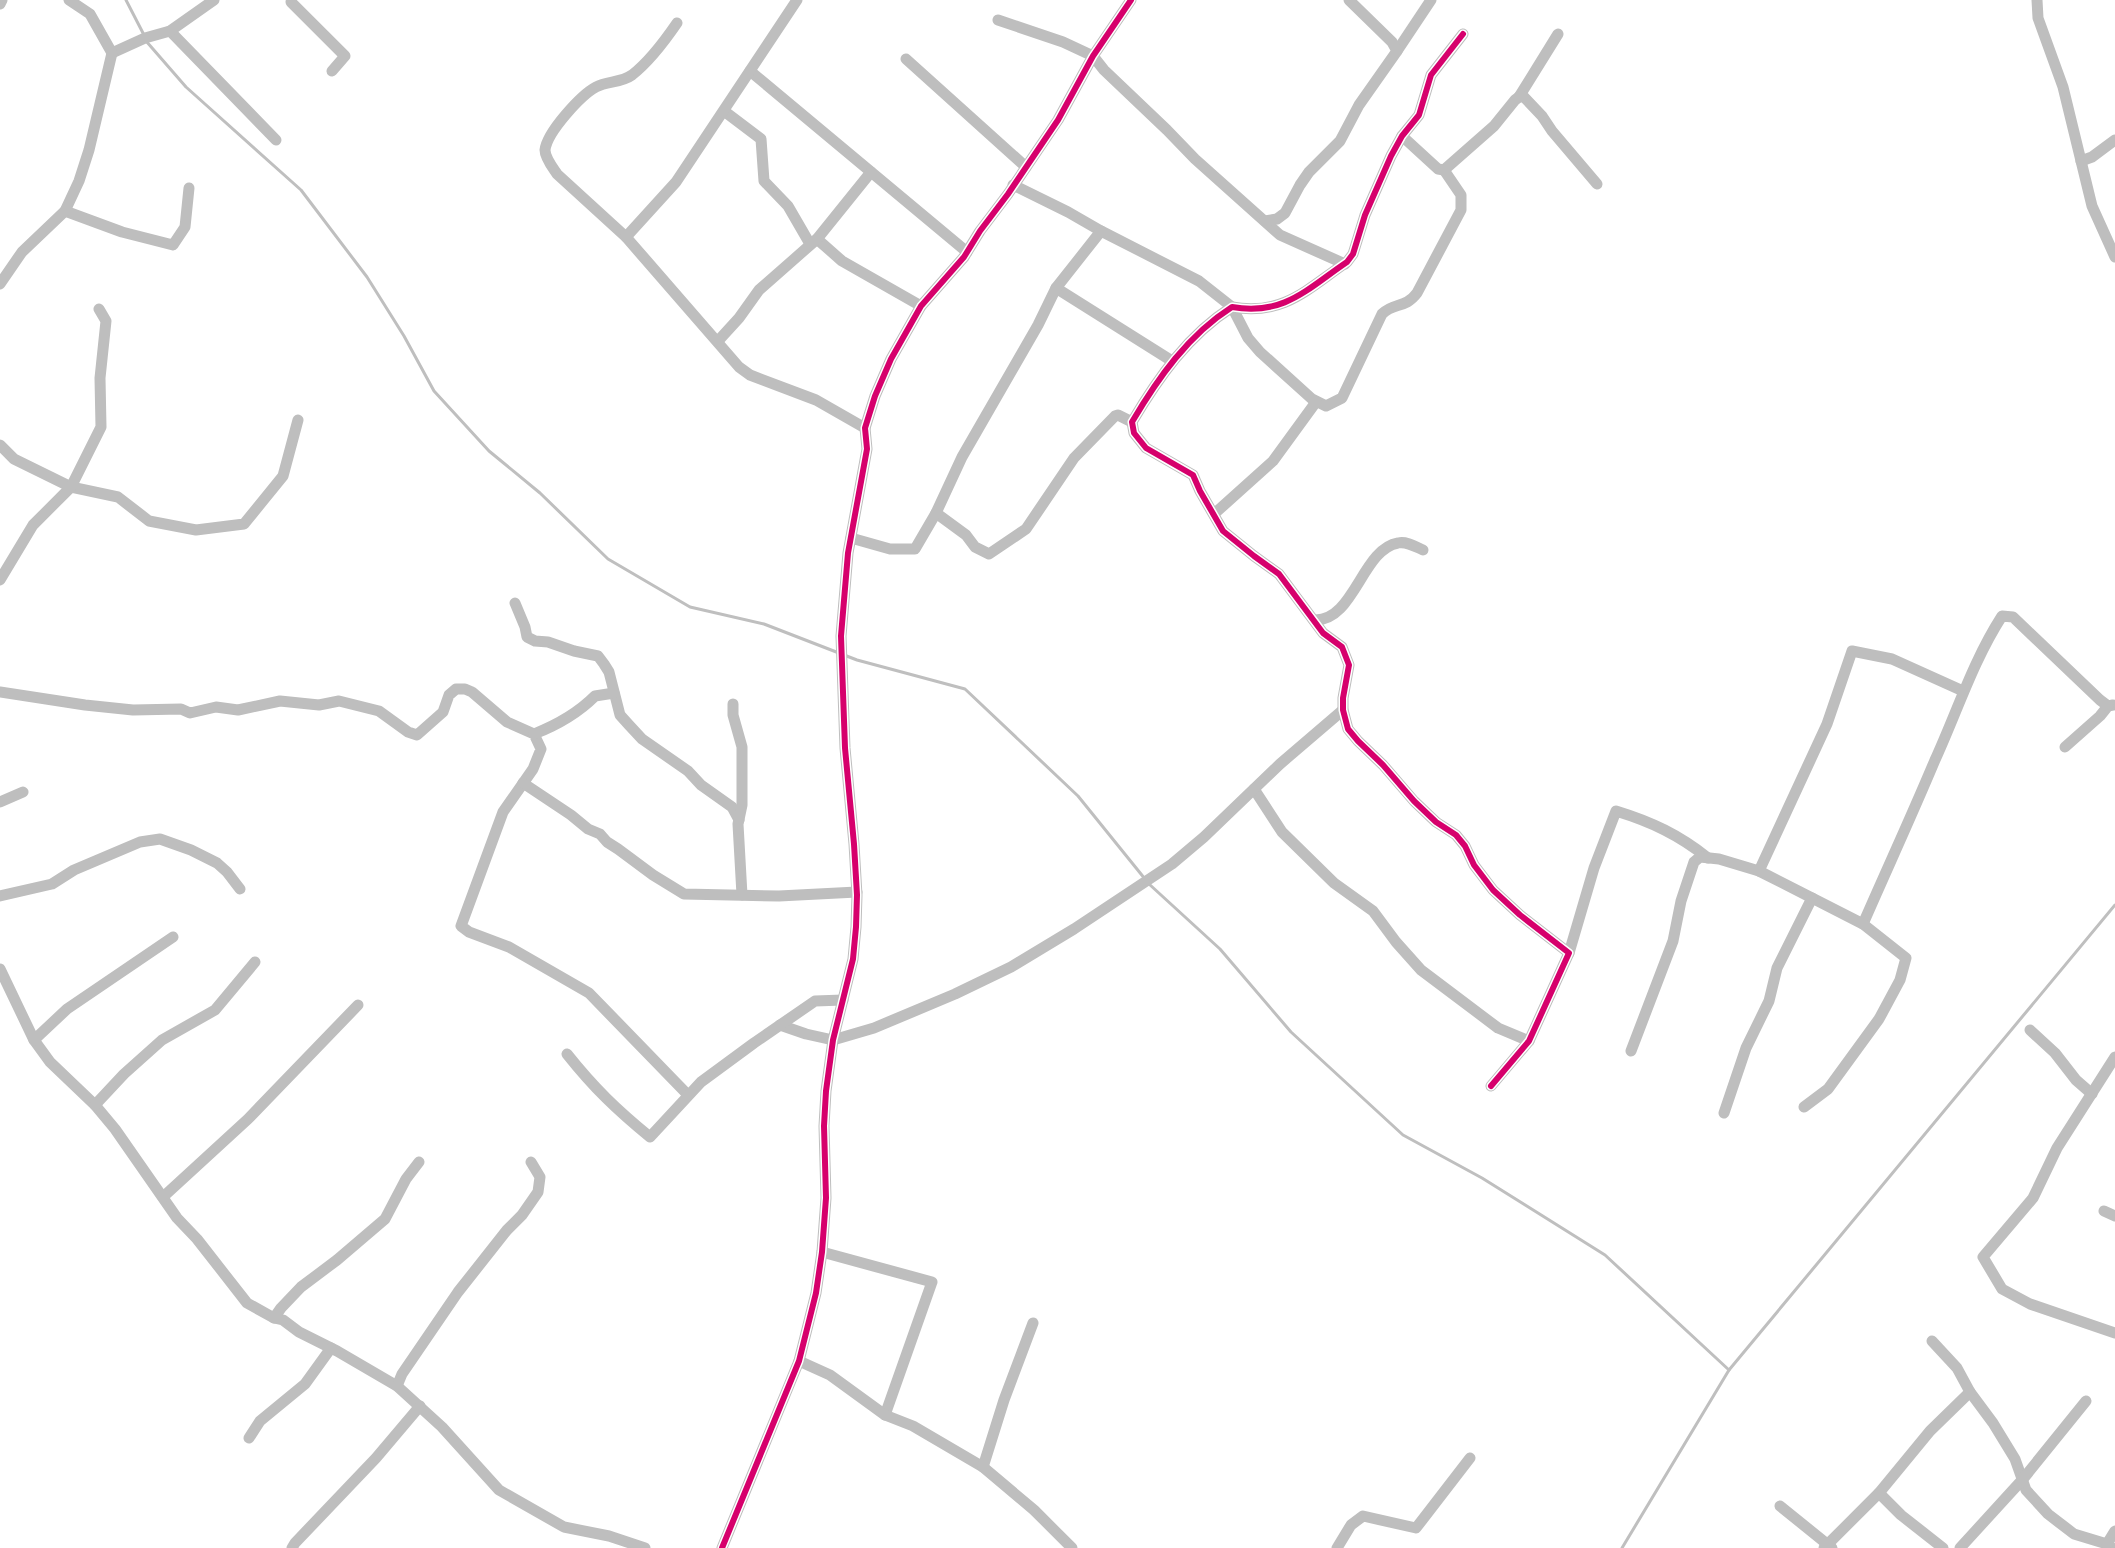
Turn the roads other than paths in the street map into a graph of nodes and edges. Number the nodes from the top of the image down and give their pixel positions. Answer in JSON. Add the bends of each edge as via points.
{"nodes":[{"id":1,"x":2,"y":0,"type":"edge"},
{"id":2,"x":69,"y":0,"type":"edge"},
{"id":3,"x":214,"y":0,"type":"edge"},
{"id":4,"x":797,"y":0,"type":"edge"},
{"id":5,"x":1130,"y":0,"type":"edge"},
{"id":6,"x":1349,"y":0,"type":"edge"},
{"id":7,"x":1431,"y":0,"type":"edge"},
{"id":8,"x":2037,"y":0,"type":"edge"},
{"id":9,"x":290,"y":1,"type":"edge"},
{"id":10,"x":0,"y":4,"type":"edge"},
{"id":11,"x":998,"y":20,"type":"dead end"},
{"id":12,"x":677,"y":23,"type":"dead end"},
{"id":13,"x":170,"y":31,"type":"junction"},
{"id":14,"x":1462,"y":34,"type":"dead end"},
{"id":15,"x":1558,"y":34,"type":"dead end"},
{"id":16,"x":1397,"y":51,"type":"junction"},
{"id":17,"x":112,"y":53,"type":"junction"},
{"id":18,"x":1093,"y":56,"type":"junction"},
{"id":19,"x":906,"y":59,"type":"dead end"},
{"id":20,"x":332,"y":71,"type":"dead end"},
{"id":21,"x":750,"y":71,"type":"junction"},
{"id":22,"x":1519,"y":97,"type":"junction"},
{"id":23,"x":724,"y":111,"type":"junction"},
{"id":24,"x":1402,"y":136,"type":"junction"},
{"id":25,"x":276,"y":140,"type":"dead end"},
{"id":26,"x":2115,"y":140,"type":"edge"},
{"id":27,"x":2081,"y":161,"type":"junction"},
{"id":28,"x":1026,"y":167,"type":"junction"},
{"id":29,"x":1444,"y":170,"type":"junction"},
{"id":30,"x":871,"y":172,"type":"junction"},
{"id":31,"x":1596,"y":184,"type":"dead end"},
{"id":32,"x":1013,"y":185,"type":"junction"},
{"id":33,"x":189,"y":188,"type":"dead end"},
{"id":34,"x":65,"y":212,"type":"junction"},
{"id":35,"x":1265,"y":221,"type":"junction"},
{"id":36,"x":1101,"y":232,"type":"junction"},
{"id":37,"x":626,"y":237,"type":"junction"},
{"id":38,"x":814,"y":242,"type":"junction"},
{"id":39,"x":967,"y":252,"type":"junction"},
{"id":40,"x":2115,"y":257,"type":"edge"},
{"id":41,"x":1344,"y":264,"type":"junction"},
{"id":42,"x":0,"y":284,"type":"edge"},
{"id":43,"x":1056,"y":288,"type":"junction"},
{"id":44,"x":920,"y":306,"type":"junction"},
{"id":45,"x":1232,"y":307,"type":"junction"},
{"id":46,"x":99,"y":308,"type":"dead end"},
{"id":47,"x":718,"y":340,"type":"junction"},
{"id":48,"x":1172,"y":361,"type":"junction"},
{"id":49,"x":1316,"y":402,"type":"junction"},
{"id":50,"x":298,"y":420,"type":"dead end"},
{"id":51,"x":1132,"y":422,"type":"junction"},
{"id":52,"x":865,"y":428,"type":"junction"},
{"id":53,"x":0,"y":445,"type":"edge"},
{"id":54,"x":71,"y":487,"type":"junction"},
{"id":55,"x":936,"y":513,"type":"junction"},
{"id":56,"x":1214,"y":514,"type":"junction"},
{"id":57,"x":851,"y":538,"type":"junction"},
{"id":58,"x":1423,"y":550,"type":"dead end"},
{"id":59,"x":0,"y":580,"type":"edge"},
{"id":60,"x":515,"y":603,"type":"dead end"},
{"id":61,"x":1314,"y":620,"type":"junction"},
{"id":62,"x":1963,"y":691,"type":"junction"},
{"id":63,"x":0,"y":692,"type":"edge"},
{"id":64,"x":614,"y":694,"type":"junction"},
{"id":65,"x":733,"y":704,"type":"dead end"},
{"id":66,"x":2111,"y":705,"type":"edge"},
{"id":67,"x":1343,"y":710,"type":"junction"},
{"id":68,"x":534,"y":734,"type":"junction"},
{"id":69,"x":2065,"y":747,"type":"dead end"},
{"id":70,"x":523,"y":783,"type":"junction"},
{"id":71,"x":1254,"y":789,"type":"junction"},
{"id":72,"x":23,"y":792,"type":"dead end"},
{"id":73,"x":0,"y":802,"type":"edge"},
{"id":74,"x":739,"y":820,"type":"junction"},
{"id":75,"x":1708,"y":858,"type":"junction"},
{"id":76,"x":1759,"y":871,"type":"junction"},
{"id":77,"x":240,"y":889,"type":"dead end"},
{"id":78,"x":857,"y":892,"type":"junction"},
{"id":79,"x":742,"y":895,"type":"junction"},
{"id":80,"x":0,"y":896,"type":"edge"},
{"id":81,"x":1812,"y":898,"type":"junction"},
{"id":82,"x":1863,"y":924,"type":"junction"},
{"id":83,"x":173,"y":937,"type":"dead end"},
{"id":84,"x":1569,"y":953,"type":"junction"},
{"id":85,"x":255,"y":962,"type":"dead end"},
{"id":86,"x":0,"y":969,"type":"edge"},
{"id":87,"x":843,"y":1000,"type":"junction"},
{"id":88,"x":358,"y":1005,"type":"dead end"},
{"id":89,"x":780,"y":1025,"type":"junction"},
{"id":90,"x":2030,"y":1030,"type":"dead end"},
{"id":91,"x":34,"y":1040,"type":"junction"},
{"id":92,"x":833,"y":1040,"type":"junction"},
{"id":93,"x":1529,"y":1041,"type":"junction"},
{"id":94,"x":1631,"y":1051,"type":"dead end"},
{"id":95,"x":567,"y":1054,"type":"dead end"},
{"id":96,"x":2115,"y":1057,"type":"edge"},
{"id":97,"x":1491,"y":1086,"type":"dead end"},
{"id":98,"x":688,"y":1094,"type":"junction"},
{"id":99,"x":2092,"y":1094,"type":"junction"},
{"id":100,"x":95,"y":1105,"type":"junction"},
{"id":101,"x":1804,"y":1107,"type":"dead end"},
{"id":102,"x":1724,"y":1113,"type":"dead end"},
{"id":103,"x":419,"y":1162,"type":"dead end"},
{"id":104,"x":532,"y":1162,"type":"dead end"},
{"id":105,"x":162,"y":1197,"type":"junction"},
{"id":106,"x":2104,"y":1211,"type":"dead end"},
{"id":107,"x":2115,"y":1216,"type":"edge"},
{"id":108,"x":822,"y":1252,"type":"junction"},
{"id":109,"x":274,"y":1318,"type":"junction"},
{"id":110,"x":1033,"y":1323,"type":"dead end"},
{"id":111,"x":2115,"y":1332,"type":"edge"},
{"id":112,"x":1932,"y":1341,"type":"dead end"},
{"id":113,"x":331,"y":1348,"type":"junction"},
{"id":114,"x":799,"y":1361,"type":"junction"},
{"id":115,"x":396,"y":1386,"type":"junction"},
{"id":116,"x":1970,"y":1392,"type":"junction"},
{"id":117,"x":2086,"y":1401,"type":"dead end"},
{"id":118,"x":420,"y":1406,"type":"junction"},
{"id":119,"x":885,"y":1415,"type":"junction"},
{"id":120,"x":249,"y":1438,"type":"dead end"},
{"id":121,"x":1470,"y":1458,"type":"dead end"},
{"id":122,"x":983,"y":1467,"type":"junction"},
{"id":123,"x":2023,"y":1479,"type":"junction"},
{"id":124,"x":1880,"y":1493,"type":"junction"},
{"id":125,"x":1780,"y":1506,"type":"dead end"},
{"id":126,"x":2115,"y":1530,"type":"edge"},
{"id":127,"x":2110,"y":1546,"type":"edge"},
{"id":128,"x":1828,"y":1547,"type":"edge"},
{"id":129,"x":292,"y":1548,"type":"edge"},
{"id":130,"x":645,"y":1548,"type":"edge"},
{"id":131,"x":722,"y":1548,"type":"edge"},
{"id":132,"x":1072,"y":1548,"type":"edge"},
{"id":133,"x":1337,"y":1548,"type":"edge"},
{"id":134,"x":1943,"y":1548,"type":"edge"},
{"id":135,"x":1960,"y":1548,"type":"edge"}],
"edges":[{"from":1,"to":10,"type":"street"},
{"from":2,"to":17,"type":"street","via":[[90,14]]},
{"from":3,"to":13,"type":"street"},
{"from":4,"to":21,"type":"street"},
{"from":5,"to":18,"type":"street"},
{"from":6,"to":16,"type":"street","via":[[1392,42]]},
{"from":7,"to":16,"type":"street"},
{"from":8,"to":27,"type":"street","via":[[2038,18],[2063,87]]},
{"from":9,"to":20,"type":"street","via":[[345,56]]},
{"from":11,"to":18,"type":"street"},
{"from":12,"to":37,"type":"street","via":[[662,45],[630,76],[594,88],[566,114],[545,150],[557,174]]},
{"from":13,"to":17,"type":"street"},
{"from":13,"to":25,"type":"street"},
{"from":14,"to":24,"type":"street","via":[[1431,75],[1419,115]]},
{"from":15,"to":22,"type":"street"},
{"from":16,"to":35,"type":"street","via":[[1340,140],[1309,172],[1285,213],[1277,219]]},
{"from":17,"to":34,"type":"street","via":[[89,150]]},
{"from":18,"to":28,"type":"street","via":[[1058,120]]},
{"from":18,"to":35,"type":"street","via":[[1195,159]]},
{"from":19,"to":28,"type":"street"},
{"from":21,"to":23,"type":"street"},
{"from":21,"to":30,"type":"street"},
{"from":22,"to":29,"type":"street","via":[[1494,126]]},
{"from":22,"to":31,"type":"street","via":[[1528,100]]},
{"from":23,"to":37,"type":"street","via":[[676,182]]},
{"from":23,"to":38,"type":"street","via":[[761,139],[764,181],[788,206]]},
{"from":24,"to":29,"type":"street","via":[[1438,169]]},
{"from":24,"to":41,"type":"street","via":[[1365,214],[1353,254]]},
{"from":26,"to":27,"type":"street"},
{"from":27,"to":40,"type":"street","via":[[2092,206]]},
{"from":28,"to":32,"type":"street"},
{"from":29,"to":49,"type":"street","via":[[1459,189],[1462,202],[1432,266],[1412,299],[1382,314],[1342,398],[1326,406]]},
{"from":30,"to":38,"type":"street"},
{"from":30,"to":39,"type":"street"},
{"from":32,"to":36,"type":"street"},
{"from":32,"to":39,"type":"street"},
{"from":33,"to":34,"type":"street","via":[[185,226],[173,245]]},
{"from":34,"to":42,"type":"street","via":[[22,252]]},
{"from":35,"to":41,"type":"street","via":[[1280,235]]},
{"from":36,"to":43,"type":"street"},
{"from":36,"to":45,"type":"street","via":[[1199,281]]},
{"from":37,"to":47,"type":"street"},
{"from":38,"to":44,"type":"street"},
{"from":38,"to":47,"type":"street","via":[[759,290]]},
{"from":39,"to":44,"type":"street"},
{"from":41,"to":45,"type":"street","via":[[1286,303],[1249,310]]},
{"from":43,"to":48,"type":"street"},
{"from":43,"to":55,"type":"street","via":[[962,457]]},
{"from":44,"to":52,"type":"street","via":[[887,368]]},
{"from":45,"to":48,"type":"street"},
{"from":45,"to":49,"type":"street","via":[[1248,338],[1260,352]]},
{"from":46,"to":54,"type":"street","via":[[106,321],[100,378],[102,428]]},
{"from":47,"to":52,"type":"street","via":[[739,367],[750,375],[816,400]]},
{"from":48,"to":51,"type":"street"},
{"from":49,"to":56,"type":"street","via":[[1274,461]]},
{"from":50,"to":54,"type":"street","via":[[283,476],[244,524],[196,530],[149,521],[118,497]]},
{"from":51,"to":55,"type":"street","via":[[1115,416],[1074,458],[1026,529],[989,554],[975,547],[966,535]]},
{"from":51,"to":56,"type":"street","via":[[1134,433],[1146,448],[1193,475]]},
{"from":52,"to":57,"type":"street","via":[[867,449]]},
{"from":53,"to":54,"type":"street","via":[[14,459]]},
{"from":54,"to":59,"type":"street","via":[[33,525]]},
{"from":55,"to":57,"type":"street","via":[[915,549],[890,550]]},
{"from":56,"to":61,"type":"street","via":[[1229,537],[1279,574]]},
{"from":57,"to":78,"type":"street","via":[[840,636]]},
{"from":58,"to":61,"type":"street","via":[[1398,542],[1387,547],[1340,608],[1323,621]]},
{"from":60,"to":64,"type":"street","via":[[527,637],[598,656],[608,672]]},
{"from":61,"to":67,"type":"street","via":[[1323,632],[1338,642],[1347,656],[1349,665]]},
{"from":62,"to":66,"type":"street","via":[[1987,638],[2002,616],[2013,617],[2100,700]]},
{"from":62,"to":76,"type":"street","via":[[1892,659],[1852,651],[1827,724]]},
{"from":62,"to":82,"type":"street"},
{"from":63,"to":68,"type":"street","via":[[85,705],[190,712],[216,707],[238,710],[280,701],[319,705],[339,702],[379,711],[417,735],[443,712],[449,695],[456,689],[465,689],[507,722]]},
{"from":64,"to":68,"type":"street","via":[[595,696],[586,706],[554,726]]},
{"from":64,"to":74,"type":"street","via":[[620,715],[628,725],[724,800]]},
{"from":65,"to":74,"type":"street","via":[[742,747]]},
{"from":66,"to":69,"type":"street"},
{"from":67,"to":71,"type":"street"},
{"from":67,"to":84,"type":"street","via":[[1348,729],[1436,822],[1456,835],[1493,890]]},
{"from":68,"to":70,"type":"street","via":[[541,749]]},
{"from":70,"to":79,"type":"street","via":[[684,894]]},
{"from":70,"to":98,"type":"street","via":[[504,812],[461,926],[509,947],[590,993]]},
{"from":71,"to":92,"type":"street","via":[[1172,864],[1011,967],[874,1028]]},
{"from":71,"to":93,"type":"street","via":[[1282,832],[1334,883],[1372,911],[1422,970],[1498,1028]]},
{"from":72,"to":73,"type":"street"},
{"from":74,"to":79,"type":"street"},
{"from":75,"to":76,"type":"street"},
{"from":75,"to":84,"type":"street","via":[[1687,841],[1646,820],[1616,811],[1594,868]]},
{"from":75,"to":94,"type":"street","via":[[1700,857],[1694,862],[1681,901],[1673,941]]},
{"from":76,"to":81,"type":"street"},
{"from":77,"to":80,"type":"street","via":[[228,872],[216,863],[172,842],[151,839],[74,870],[52,884]]},
{"from":78,"to":79,"type":"street"},
{"from":78,"to":87,"type":"street","via":[[853,959]]},
{"from":81,"to":82,"type":"street"},
{"from":81,"to":102,"type":"street","via":[[1777,968],[1768,1001],[1746,1048]]},
{"from":82,"to":101,"type":"street","via":[[1906,958],[1900,980],[1879,1019],[1828,1089]]},
{"from":83,"to":91,"type":"street","via":[[67,1009]]},
{"from":84,"to":93,"type":"street"},
{"from":85,"to":100,"type":"street","via":[[215,1010],[162,1040]]},
{"from":86,"to":91,"type":"street"},
{"from":87,"to":89,"type":"street","via":[[815,1001]]},
{"from":87,"to":92,"type":"street"},
{"from":88,"to":105,"type":"street","via":[[248,1119]]},
{"from":89,"to":92,"type":"street"},
{"from":89,"to":98,"type":"street"},
{"from":90,"to":99,"type":"street"},
{"from":91,"to":100,"type":"street","via":[[50,1062]]},
{"from":92,"to":108,"type":"street","via":[[824,1126],[826,1198]]},
{"from":93,"to":97,"type":"street"},
{"from":95,"to":98,"type":"street","via":[[592,1086],[650,1137]]},
{"from":96,"to":99,"type":"street"},
{"from":99,"to":111,"type":"street","via":[[2057,1148],[2033,1198],[1983,1257],[2002,1288],[2030,1304]]},
{"from":100,"to":105,"type":"street"},
{"from":103,"to":109,"type":"street","via":[[384,1219],[338,1260],[301,1287]]},
{"from":104,"to":115,"type":"street","via":[[540,1177],[538,1192],[458,1292]]},
{"from":105,"to":109,"type":"street","via":[[247,1303]]},
{"from":106,"to":107,"type":"street"},
{"from":108,"to":114,"type":"street","via":[[816,1293]]},
{"from":108,"to":119,"type":"street","via":[[932,1282]]},
{"from":109,"to":113,"type":"street"},
{"from":110,"to":122,"type":"street"},
{"from":112,"to":116,"type":"street","via":[[1957,1368]]},
{"from":113,"to":115,"type":"street"},
{"from":113,"to":120,"type":"street","via":[[305,1384],[260,1421]]},
{"from":114,"to":119,"type":"street","via":[[830,1374]]},
{"from":114,"to":131,"type":"street"},
{"from":115,"to":118,"type":"street"},
{"from":116,"to":123,"type":"street","via":[[2015,1459]]},
{"from":116,"to":124,"type":"street","via":[[1930,1431]]},
{"from":117,"to":123,"type":"street"},
{"from":118,"to":129,"type":"street"},
{"from":118,"to":130,"type":"street","via":[[499,1490],[564,1527],[609,1536]]},
{"from":119,"to":122,"type":"street","via":[[913,1426]]},
{"from":121,"to":133,"type":"street","via":[[1416,1528],[1364,1516],[1351,1525]]},
{"from":122,"to":132,"type":"street","via":[[1034,1510]]},
{"from":123,"to":127,"type":"street","via":[[2026,1490],[2048,1514],[2074,1534]]},
{"from":123,"to":135,"type":"street"},
{"from":124,"to":128,"type":"street"},
{"from":124,"to":134,"type":"street","via":[[1901,1515]]},
{"from":125,"to":128,"type":"street"},
{"from":126,"to":127,"type":"street"}]}
